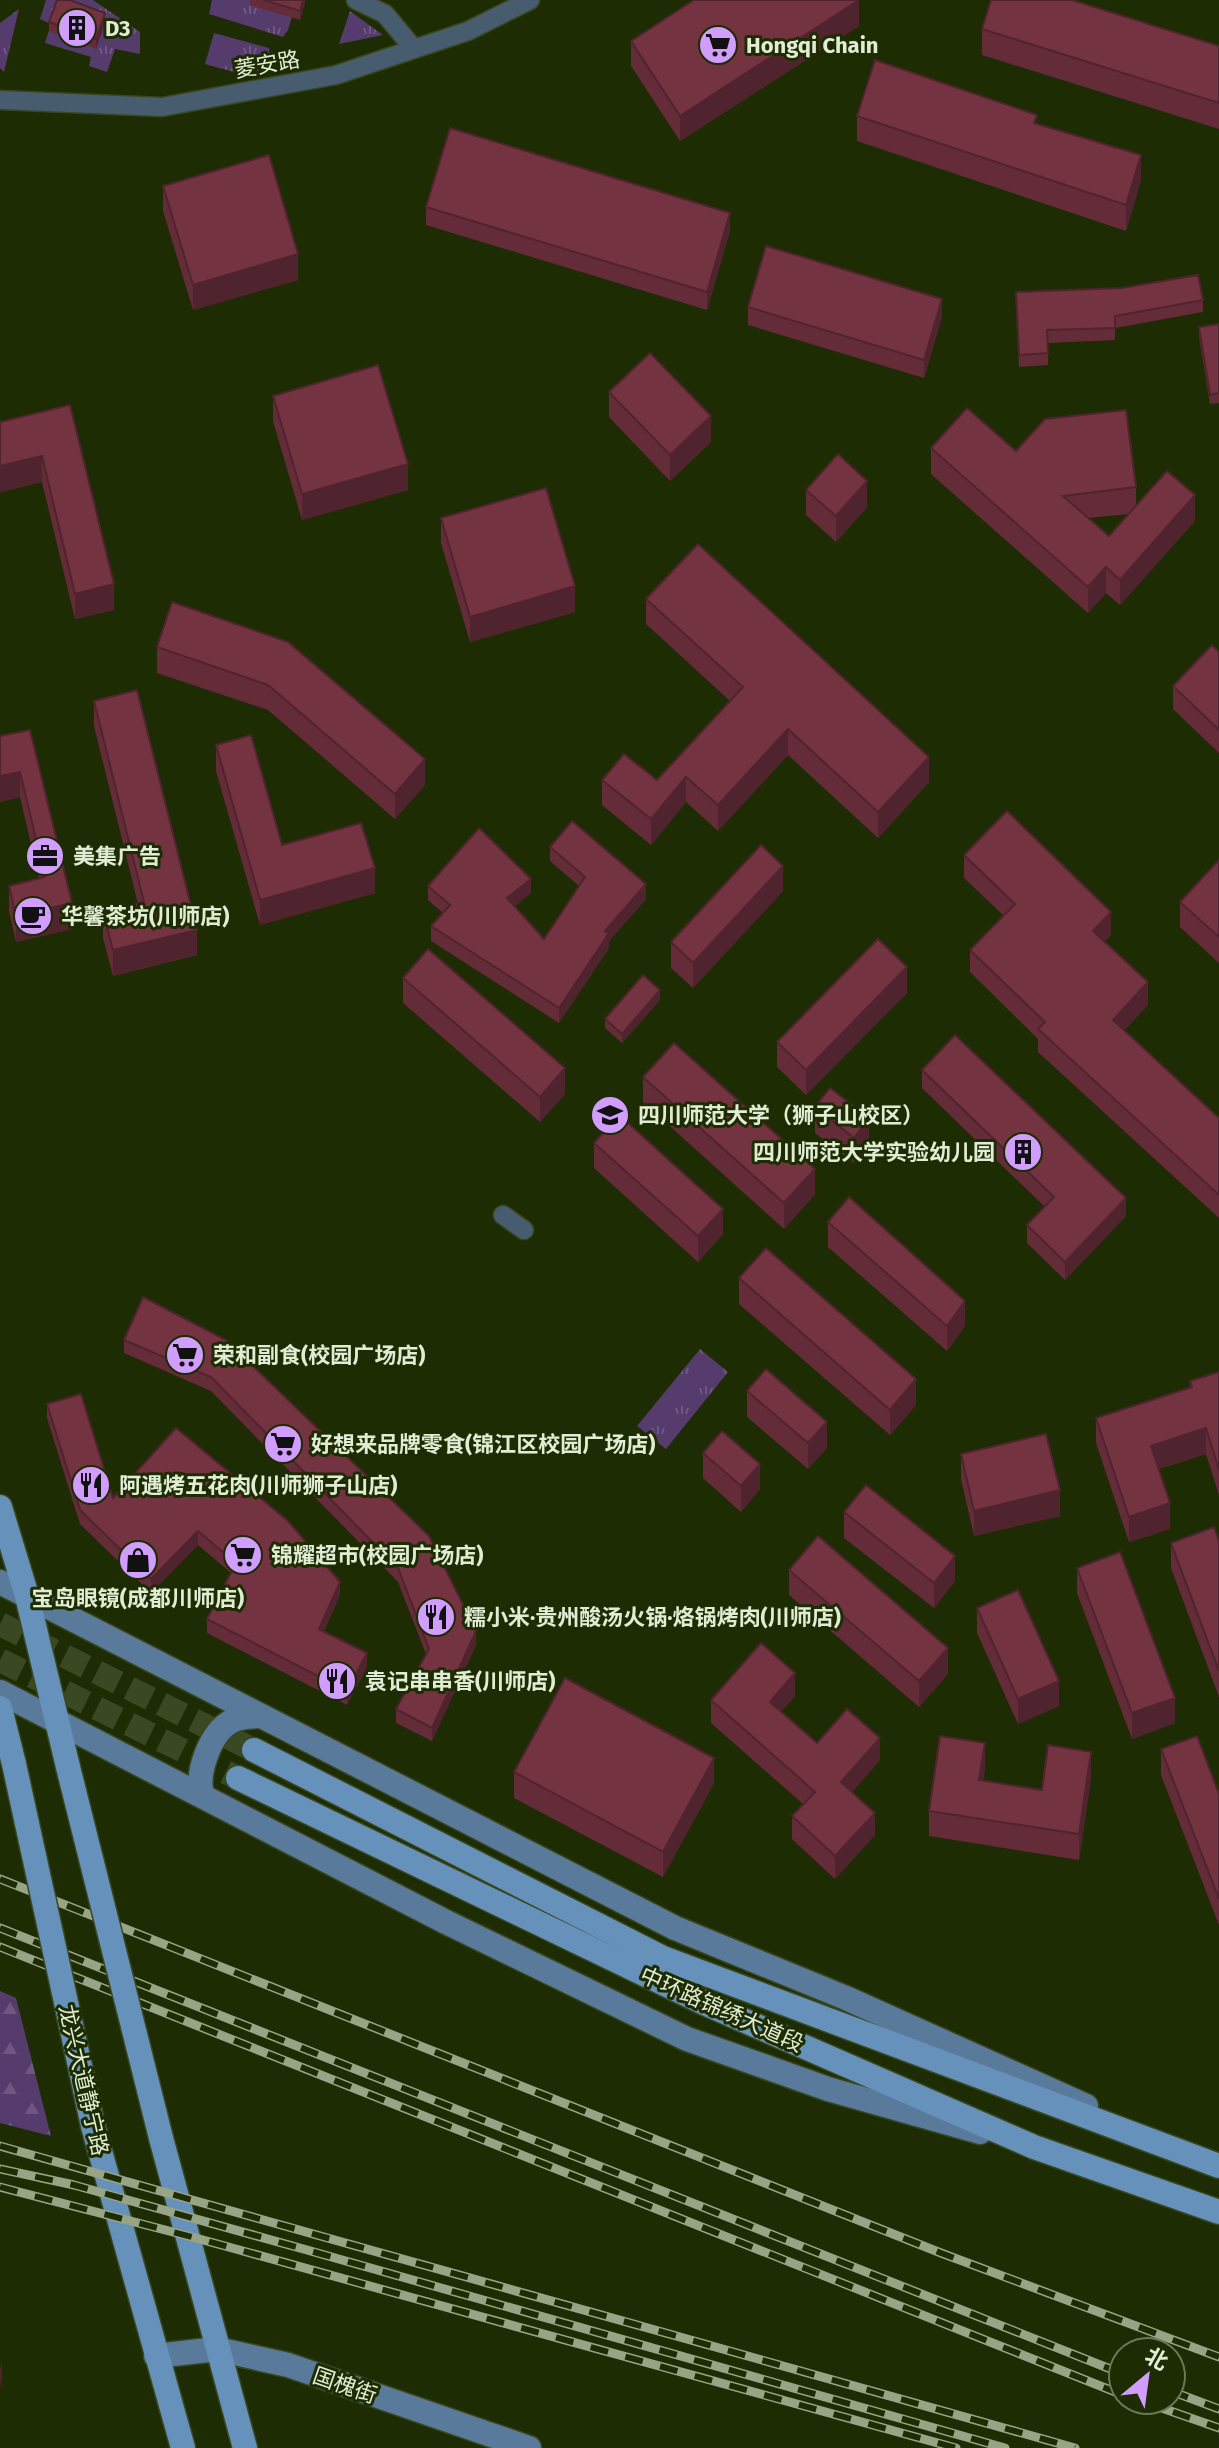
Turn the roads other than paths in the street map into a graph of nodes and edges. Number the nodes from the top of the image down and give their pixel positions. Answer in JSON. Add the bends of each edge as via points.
{"nodes":[{"id":1,"x":356,"y":0,"type":"edge"},
{"id":2,"x":530,"y":0,"type":"edge"},
{"id":3,"x":414,"y":49,"type":"junction"},
{"id":4,"x":0,"y":100,"type":"edge"},
{"id":5,"x":503,"y":1215,"type":"dead end"},
{"id":6,"x":524,"y":1230,"type":"dead end"},
{"id":7,"x":0,"y":1507,"type":"edge"},
{"id":8,"x":0,"y":1582,"type":"edge"},
{"id":9,"x":27,"y":1596,"type":"junction"},
{"id":10,"x":0,"y":1692,"type":"edge"},
{"id":11,"x":0,"y":1708,"type":"edge"},
{"id":12,"x":257,"y":1716,"type":"junction"},
{"id":13,"x":54,"y":1720,"type":"junction"},
{"id":14,"x":254,"y":1750,"type":"tunnel mouth"},
{"id":15,"x":238,"y":1778,"type":"tunnel mouth"},
{"id":16,"x":202,"y":1795,"type":"junction"},
{"id":17,"x":1034,"y":2147,"type":"junction"},
{"id":18,"x":1210,"y":2163,"type":"edge"},
{"id":19,"x":1219,"y":2212,"type":"edge"},
{"id":20,"x":217,"y":2349,"type":"junction"},
{"id":21,"x":156,"y":2356,"type":"junction"},
{"id":22,"x":183,"y":2448,"type":"edge"},
{"id":23,"x":245,"y":2448,"type":"edge"},
{"id":24,"x":529,"y":2448,"type":"edge"}],
"edges":[{"from":1,"to":3,"type":"street","via":[[385,14]]},
{"from":2,"to":3,"type":"street","name":"菱安路","via":[[468,31]]},
{"from":3,"to":4,"type":"street","name":"菱安路","via":[[336,75],[162,107]]},
{"from":5,"to":6,"type":"street"},
{"from":7,"to":9,"type":"main road"},
{"from":8,"to":9,"type":"main road"},
{"from":9,"to":12,"type":"main road"},
{"from":9,"to":13,"type":"main road"},
{"from":10,"to":13,"type":"main road"},
{"from":11,"to":21,"type":"main road","name":"龙兴大道静宁路","bridge":true,"via":[[93,2126]]},
{"from":12,"to":16,"type":"main road","via":[[233,1720],[223,1728],[201,1770]]},
{"from":12,"to":18,"type":"main road","via":[[675,1928],[846,1998]]},
{"from":13,"to":16,"type":"main road"},
{"from":13,"to":20,"type":"main road","bridge":true},
{"from":14,"to":18,"type":"main road","name":"中环路锦绣大道段","via":[[663,1958]]},
{"from":15,"to":17,"type":"main road","name":"中环路锦绣大道段","via":[[704,2003]]},
{"from":16,"to":17,"type":"main road","via":[[687,2039],[828,2089]]},
{"from":17,"to":19,"type":"main road","name":"中环路锦绣大道段"},
{"from":20,"to":21,"type":"main road","name":"国槐街"},
{"from":20,"to":23,"type":"main road"},
{"from":20,"to":24,"type":"main road","name":"国槐街","via":[[288,2365]]},
{"from":21,"to":22,"type":"main road","name":"龙兴大道静宁路"}]}
